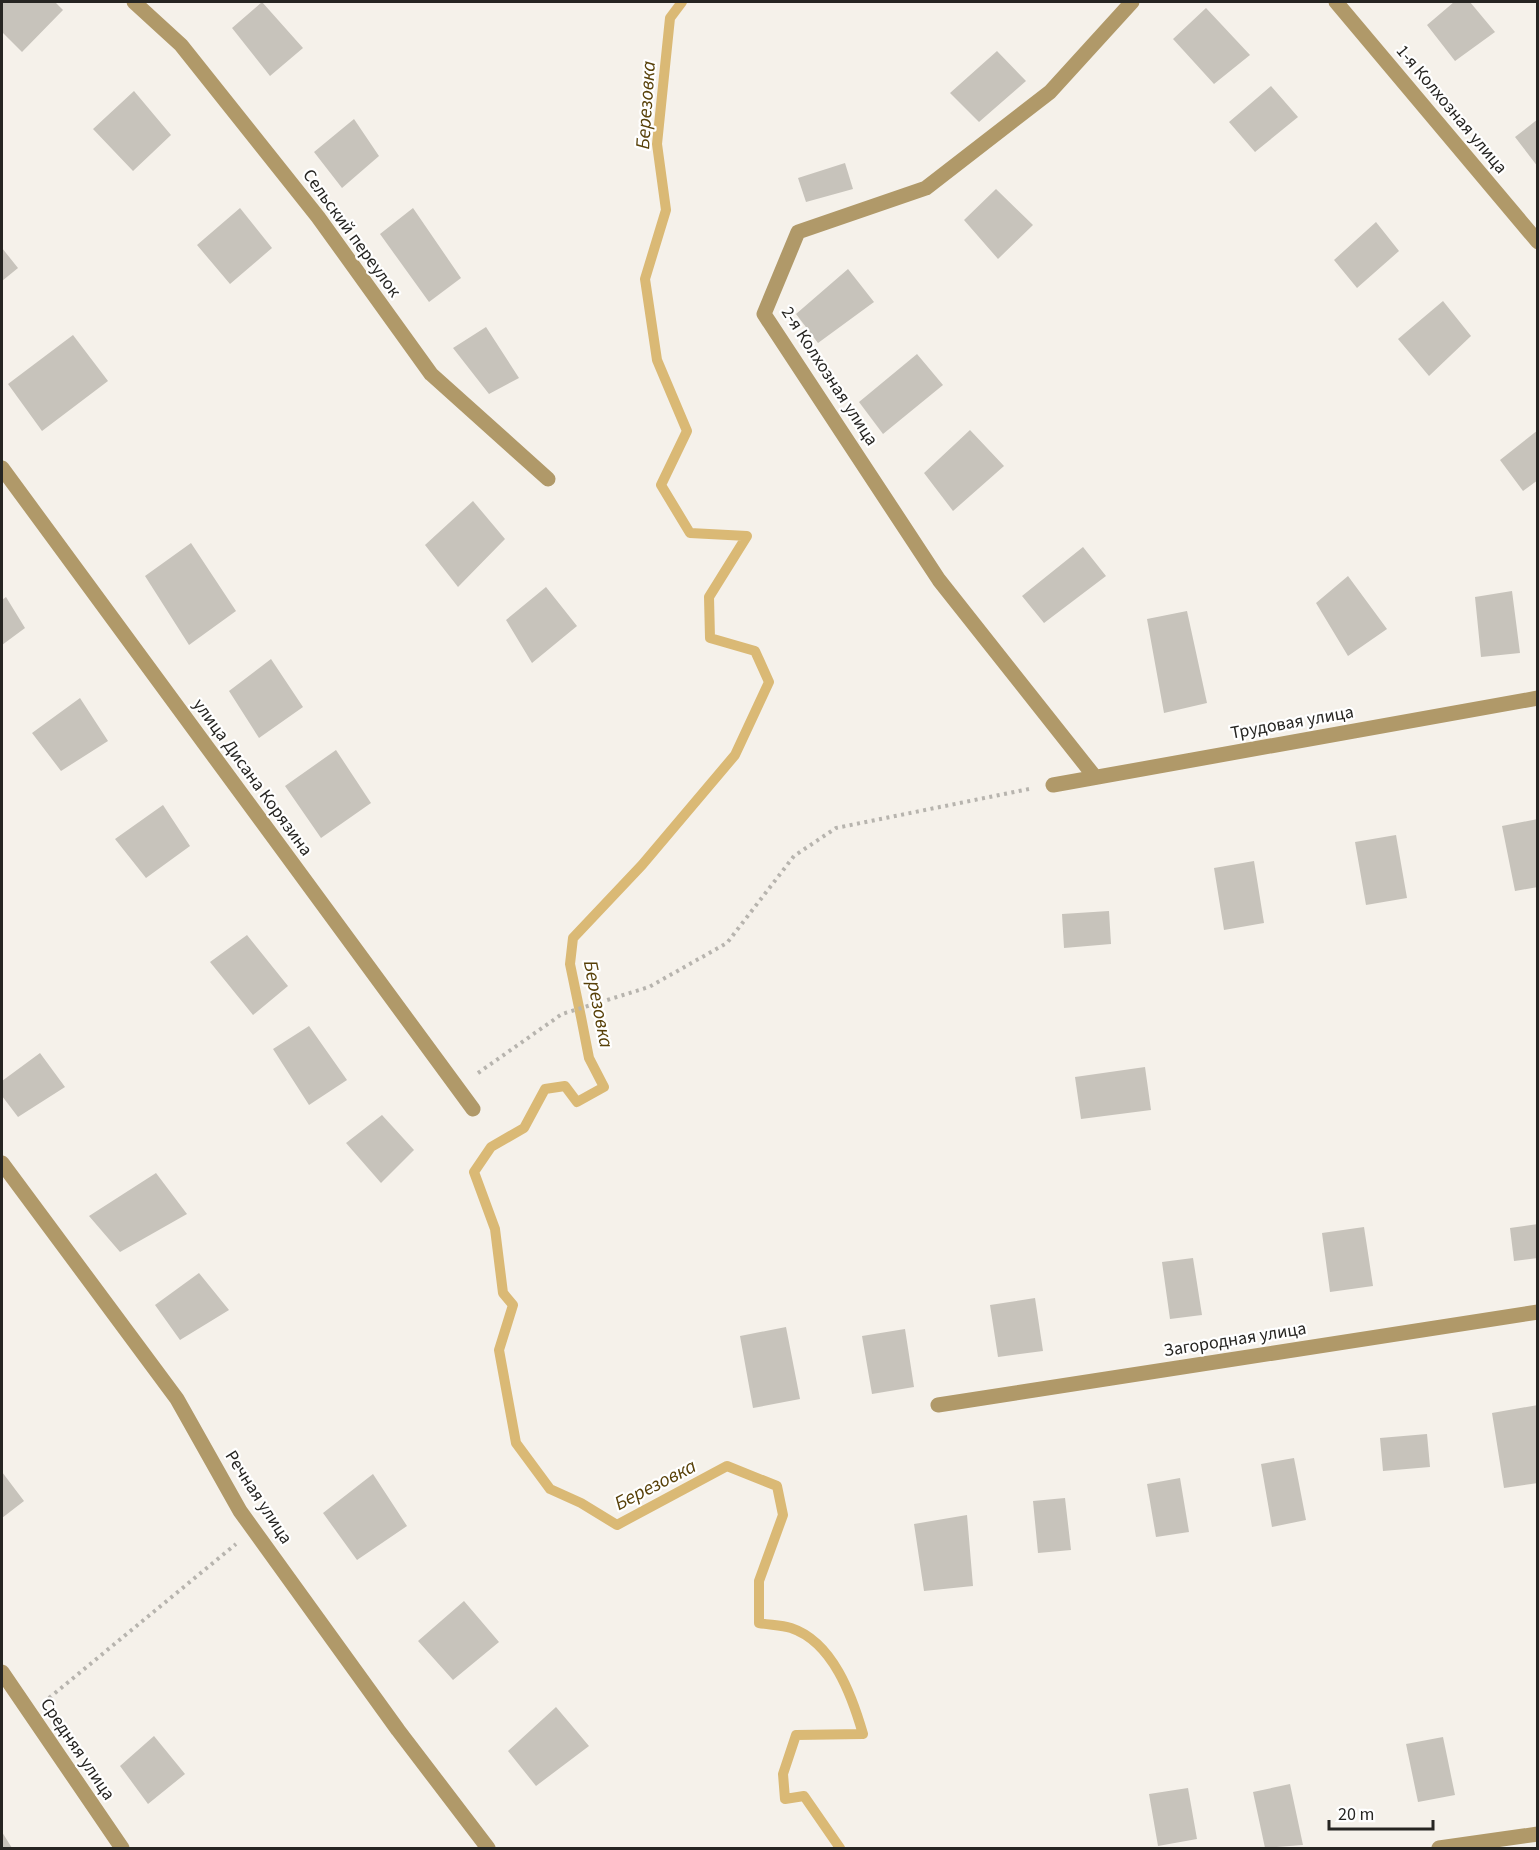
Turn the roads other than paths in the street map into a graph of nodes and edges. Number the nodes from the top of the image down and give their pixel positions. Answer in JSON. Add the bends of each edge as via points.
{"nodes":[{"id":1,"x":134,"y":2,"type":"edge"},
{"id":2,"x":1132,"y":2,"type":"edge"},
{"id":3,"x":1336,"y":2,"type":"edge"},
{"id":4,"x":1536,"y":237,"type":"edge"},
{"id":5,"x":2,"y":468,"type":"edge"},
{"id":6,"x":548,"y":479,"type":"dead end"},
{"id":7,"x":1538,"y":698,"type":"edge"},
{"id":8,"x":1095,"y":777,"type":"junction"},
{"id":9,"x":1053,"y":785,"type":"road end"},
{"id":10,"x":473,"y":1108,"type":"dead end"},
{"id":11,"x":2,"y":1163,"type":"edge"},
{"id":12,"x":1538,"y":1312,"type":"edge"},
{"id":13,"x":938,"y":1405,"type":"dead end"},
{"id":14,"x":2,"y":1672,"type":"edge"},
{"id":15,"x":8,"y":1692,"type":"edge"},
{"id":16,"x":1538,"y":1834,"type":"edge"},
{"id":17,"x":122,"y":1848,"type":"edge"},
{"id":18,"x":488,"y":1848,"type":"edge"},
{"id":19,"x":1438,"y":1848,"type":"edge"}],
"edges":[{"from":1,"to":6,"type":"street","name":"Сельский переулок","via":[[181,45],[311,208],[431,374]]},
{"from":2,"to":8,"type":"street","name":"2-я Колхозная улица","via":[[1050,92],[926,188],[798,232],[764,314],[939,580]]},
{"from":3,"to":4,"type":"street","name":"1-я Колхозная улица"},
{"from":5,"to":10,"type":"street","name":"улица Дисана Корязина"},
{"from":7,"to":8,"type":"street","name":"Трудовая улица"},
{"from":8,"to":9,"type":"street","name":"Трудовая улица"},
{"from":11,"to":18,"type":"street","name":"Речная улица","via":[[177,1399],[240,1511]]},
{"from":12,"to":13,"type":"street","name":"Загородная улица"},
{"from":14,"to":15,"type":"street","name":"Средняя улица"},
{"from":15,"to":17,"type":"street","name":"Средняя улица","via":[[30,1714]]},
{"from":16,"to":19,"type":"street"}]}
